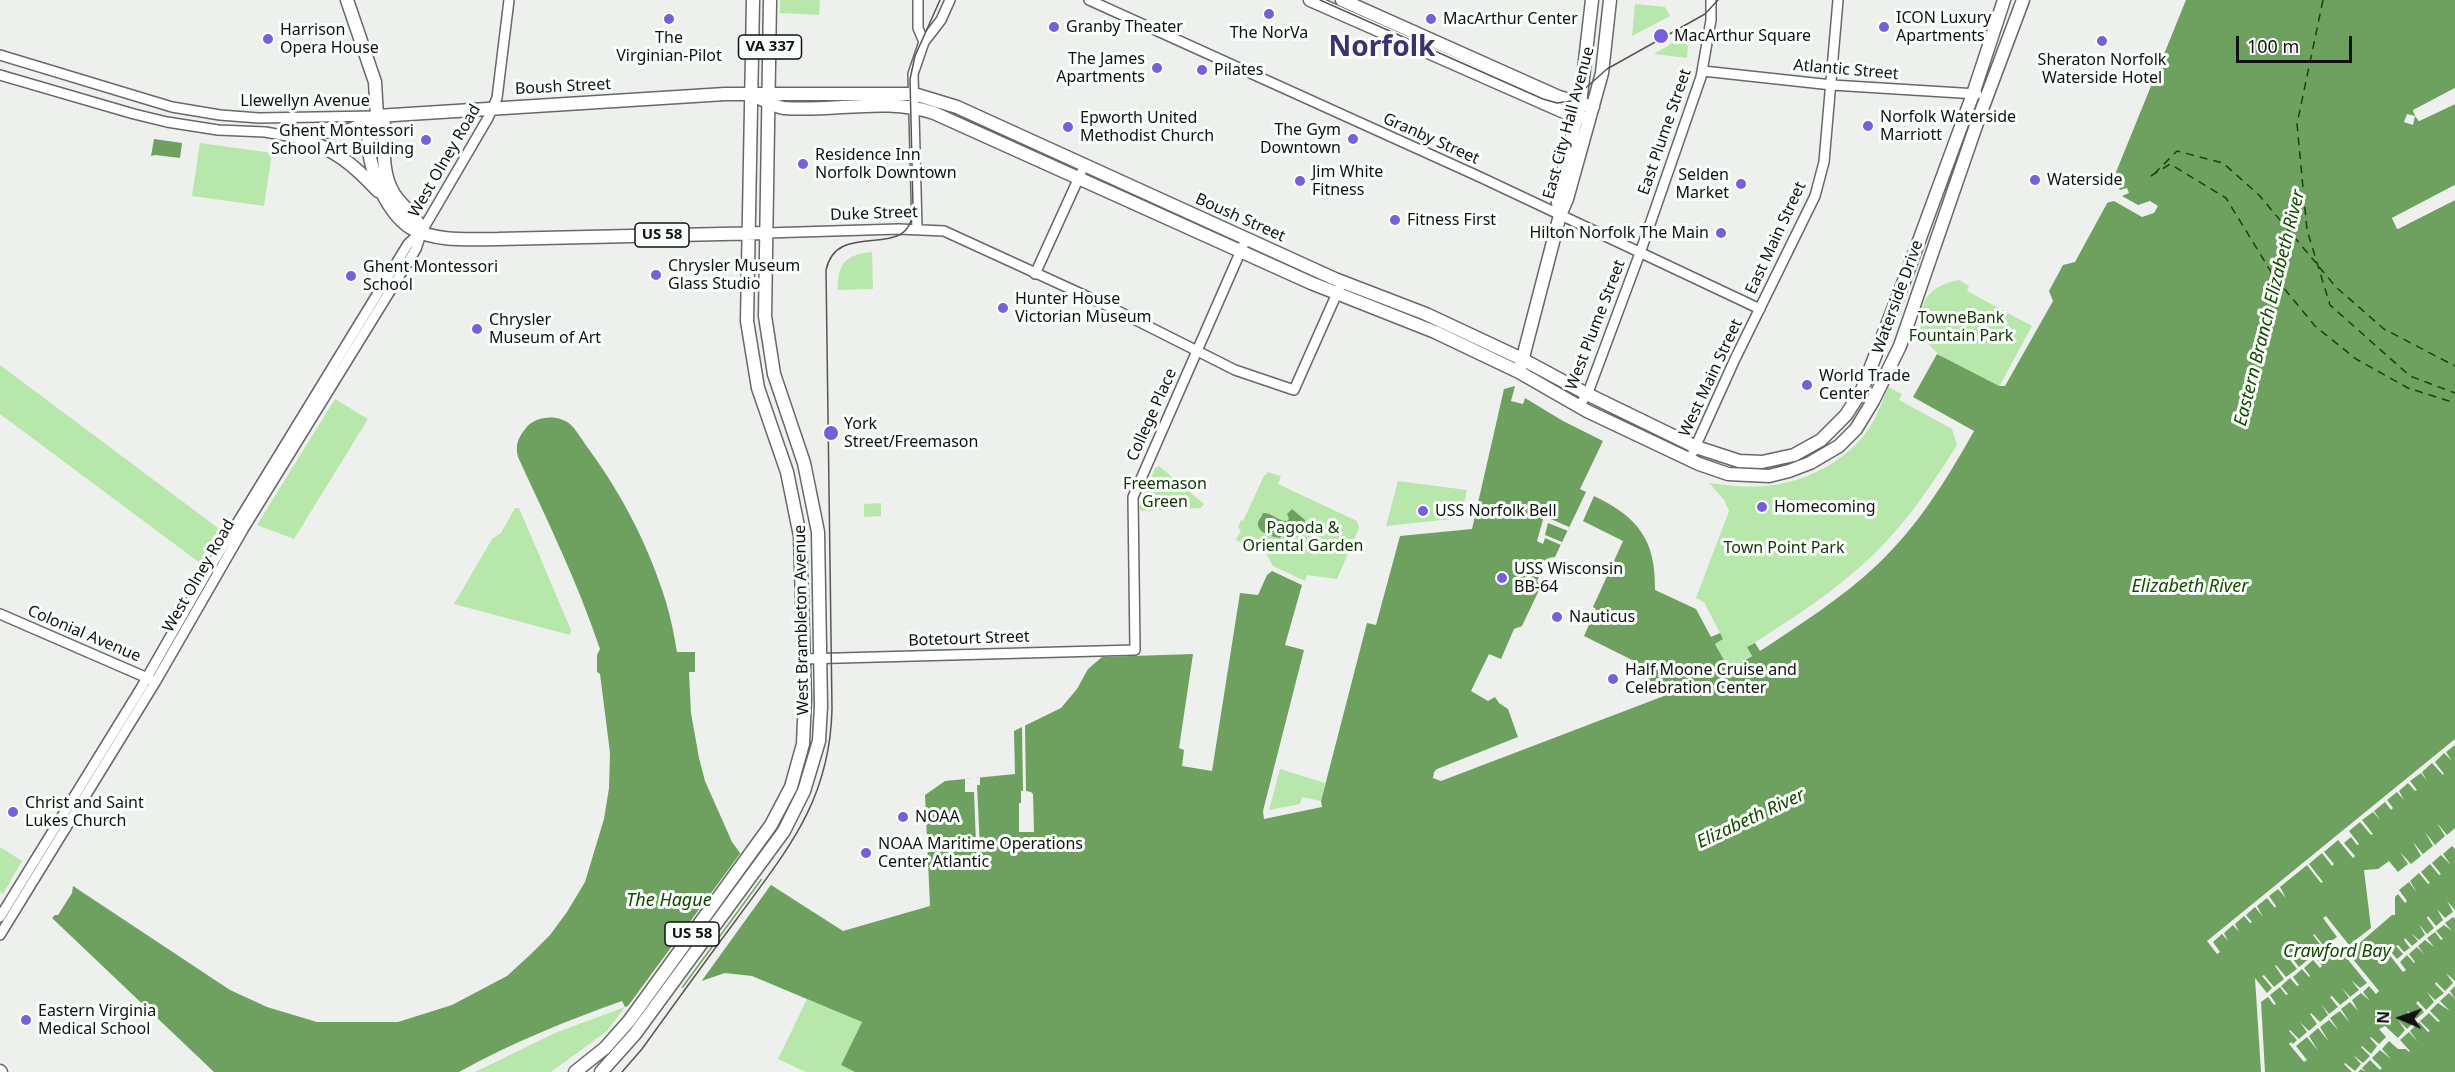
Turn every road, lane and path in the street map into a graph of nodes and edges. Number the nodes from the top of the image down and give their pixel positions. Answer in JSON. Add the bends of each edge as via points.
{"nodes":[{"id":1,"x":347,"y":0,"type":"edge"},
{"id":2,"x":509,"y":0,"type":"edge"},
{"id":3,"x":753,"y":0,"type":"edge"},
{"id":4,"x":770,"y":0,"type":"edge"},
{"id":5,"x":918,"y":0,"type":"edge"},
{"id":6,"x":950,"y":0,"type":"edge"},
{"id":7,"x":1089,"y":0,"type":"edge"},
{"id":8,"x":1310,"y":0,"type":"edge"},
{"id":9,"x":1342,"y":0,"type":"edge"},
{"id":10,"x":1592,"y":0,"type":"edge"},
{"id":11,"x":1611,"y":0,"type":"edge"},
{"id":12,"x":1711,"y":0,"type":"edge"},
{"id":13,"x":1718,"y":0,"type":"edge"},
{"id":14,"x":1838,"y":0,"type":"edge"},
{"id":15,"x":2004,"y":0,"type":"edge"},
{"id":16,"x":2023,"y":0,"type":"edge"},
{"id":17,"x":1711,"y":20,"type":"junction"},
{"id":18,"x":924,"y":42,"type":"junction"},
{"id":19,"x":0,"y":55,"type":"edge"},
{"id":20,"x":1702,"y":71,"type":"junction"},
{"id":21,"x":0,"y":75,"type":"edge"},
{"id":22,"x":1832,"y":86,"type":"junction"},
{"id":23,"x":912,"y":94,"type":"junction"},
{"id":24,"x":1973,"y":94,"type":"junction"},
{"id":25,"x":1988,"y":94,"type":"junction"},
{"id":26,"x":752,"y":95,"type":"junction"},
{"id":27,"x":768,"y":98,"type":"junction"},
{"id":28,"x":493,"y":108,"type":"junction"},
{"id":29,"x":913,"y":108,"type":"junction"},
{"id":30,"x":1585,"y":111,"type":"junction"},
{"id":31,"x":377,"y":116,"type":"junction"},
{"id":32,"x":299,"y":138,"type":"junction"},
{"id":33,"x":1084,"y":165,"type":"junction"},
{"id":34,"x":1078,"y":178,"type":"junction"},
{"id":35,"x":386,"y":199,"type":"junction"},
{"id":36,"x":1560,"y":215,"type":"junction"},
{"id":37,"x":917,"y":229,"type":"junction"},
{"id":38,"x":422,"y":231,"type":"junction"},
{"id":39,"x":766,"y":233,"type":"junction"},
{"id":40,"x":748,"y":234,"type":"junction"},
{"id":41,"x":1246,"y":239,"type":"junction"},
{"id":42,"x":1917,"y":245,"type":"junction"},
{"id":43,"x":1240,"y":251,"type":"junction"},
{"id":44,"x":1640,"y":253,"type":"junction"},
{"id":45,"x":1929,"y":262,"type":"junction"},
{"id":46,"x":1035,"y":274,"type":"junction"},
{"id":47,"x":1339,"y":287,"type":"junction"},
{"id":48,"x":1760,"y":309,"type":"junction"},
{"id":49,"x":1197,"y":351,"type":"junction"},
{"id":50,"x":1521,"y":366,"type":"junction"},
{"id":51,"x":1587,"y":394,"type":"junction"},
{"id":52,"x":1579,"y":407,"type":"junction"},
{"id":53,"x":1696,"y":447,"type":"junction"},
{"id":54,"x":1690,"y":460,"type":"junction"},
{"id":55,"x":0,"y":614,"type":"edge"},
{"id":56,"x":1136,"y":650,"type":"joint"},
{"id":57,"x":803,"y":659,"type":"junction"},
{"id":58,"x":820,"y":659,"type":"junction"},
{"id":59,"x":151,"y":680,"type":"junction"},
{"id":60,"x":0,"y":917,"type":"edge"},
{"id":61,"x":0,"y":935,"type":"edge"},
{"id":62,"x":575,"y":1072,"type":"edge"},
{"id":63,"x":601,"y":1072,"type":"edge"}],
"edges":[{"from":1,"to":31,"type":"main road","number":"US 58","via":[[375,82]]},
{"from":2,"to":28,"type":"street","name":"West Olney Road"},
{"from":3,"to":26,"type":"main road","name":"West Brambleton Avenue","number":"VA 337"},
{"from":4,"to":27,"type":"main road","name":"West Brambleton Avenue","number":"VA 337"},
{"from":5,"to":18,"type":"street","via":[[918,28]]},
{"from":6,"to":18,"type":"street"},
{"from":7,"to":36,"type":"street","name":"Granby Street"},
{"from":8,"to":30,"type":"main road","via":[[1564,112]]},
{"from":9,"to":30,"type":"main road"},
{"from":10,"to":30,"type":"main road","name":"East City Hall Avenue"},
{"from":11,"to":30,"type":"main road","name":"East City Hall Avenue","via":[[1605,59]]},
{"from":12,"to":17,"type":"street","name":"East Plume Street"},
{"from":13,"to":17,"type":"street","name":"East Plume Street"},
{"from":14,"to":22,"type":"street","name":"East Main Street"},
{"from":15,"to":24,"type":"main road","name":"Waterside Drive"},
{"from":16,"to":25,"type":"main road","name":"Waterside Drive"},
{"from":17,"to":20,"type":"street","name":"East Plume Street"},
{"from":18,"to":23,"type":"street","via":[[914,69]]},
{"from":19,"to":31,"type":"street","name":"Llewellyn Avenue","via":[[172,107],[220,115]]},
{"from":20,"to":22,"type":"street","name":"Atlantic Street"},
{"from":20,"to":44,"type":"street","name":"East Plume Street"},
{"from":21,"to":32,"type":"street","name":"Llewellyn Avenue","via":[[167,122]]},
{"from":22,"to":24,"type":"street","name":"Atlantic Street"},
{"from":22,"to":48,"type":"street","name":"East Main Street","via":[[1824,162],[1815,196]]},
{"from":23,"to":27,"type":"main road","name":"Boush Street"},
{"from":23,"to":29,"type":"street"},
{"from":23,"to":33,"type":"main road","name":"Boush Street","via":[[950,104]]},
{"from":24,"to":25,"type":"street","name":"Atlantic Street"},
{"from":24,"to":42,"type":"main road","name":"Waterside Drive"},
{"from":25,"to":45,"type":"main road","name":"Waterside Drive"},
{"from":26,"to":27,"type":"main road","name":"Boush Street"},
{"from":26,"to":28,"type":"main road","name":"Boush Street"},
{"from":26,"to":40,"type":"main road","name":"West Brambleton Avenue","number":"VA 337"},
{"from":27,"to":29,"type":"main road","name":"Boush Street","via":[[782,108]]},
{"from":27,"to":39,"type":"main road","name":"West Brambleton Avenue","number":"VA 337"},
{"from":28,"to":31,"type":"main road","name":"Boush Street"},
{"from":28,"to":38,"type":"street","name":"West Olney Road"},
{"from":29,"to":34,"type":"main road","name":"Boush Street","via":[[934,113]]},
{"from":29,"to":37,"type":"street"},
{"from":30,"to":36,"type":"main road","name":"East City Hall Avenue","via":[[1567,199]]},
{"from":31,"to":32,"type":"street","name":"Llewellyn Avenue","via":[[348,129]]},
{"from":31,"to":35,"type":"main road","number":"US 58","via":[[370,128],[370,155]]},
{"from":31,"to":38,"type":"main road","number":"US 58","via":[[384,124],[388,182]]},
{"from":32,"to":35,"type":"main road","via":[[345,158]]},
{"from":33,"to":34,"type":"street"},
{"from":33,"to":41,"type":"main road","name":"Boush Street"},
{"from":34,"to":43,"type":"main road","name":"Boush Street"},
{"from":34,"to":46,"type":"street"},
{"from":35,"to":38,"type":"main road","number":"US 58","via":[[410,227]]},
{"from":36,"to":44,"type":"street","name":"Granby Street"},
{"from":36,"to":50,"type":"main road","name":"East City Hall Avenue"},
{"from":37,"to":39,"type":"street","name":"Duke Street"},
{"from":37,"to":46,"type":"street","name":"Duke Street","via":[[954,235]]},
{"from":38,"to":40,"type":"main road","name":"Duke Street","number":"US 58","via":[[454,239]]},
{"from":38,"to":59,"type":"street","name":"West Olney Road","via":[[408,244],[206,574]]},
{"from":39,"to":40,"type":"main road","name":"Duke Street","number":"US 58"},
{"from":39,"to":58,"type":"main road","name":"West Brambleton Avenue","number":"US 58","via":[[769,351],[783,407],[804,463],[817,526]]},
{"from":40,"to":57,"type":"main road","name":"West Brambleton Avenue","number":"US 58","via":[[747,312],[753,366],[789,478],[800,536]]},
{"from":41,"to":43,"type":"street","name":"College Place"},
{"from":41,"to":47,"type":"main road","name":"Boush Street"},
{"from":42,"to":45,"type":"main road"},
{"from":42,"to":53,"type":"main road","name":"Waterside Drive","via":[[1862,390],[1829,433],[1794,455],[1762,462],[1739,461]]},
{"from":43,"to":47,"type":"main road","name":"Boush Street"},
{"from":43,"to":49,"type":"street","name":"College Place"},
{"from":44,"to":48,"type":"street","name":"Granby Street"},
{"from":44,"to":51,"type":"street","name":"West Plume Street"},
{"from":45,"to":54,"type":"main road","name":"Waterside Drive","via":[[1900,346],[1856,429],[1839,446],[1810,463],[1769,476],[1728,474]]},
{"from":46,"to":49,"type":"street","name":"Duke Street"},
{"from":47,"to":49,"type":"street","name":"Duke Street","via":[[1294,390],[1235,370]]},
{"from":47,"to":50,"type":"main road","name":"Boush Street","via":[[1435,332]]},
{"from":48,"to":53,"type":"street","name":"West Main Street"},
{"from":49,"to":56,"type":"street","name":"College Place","via":[[1133,497]]},
{"from":50,"to":51,"type":"main road","name":"Boush Street"},
{"from":50,"to":52,"type":"main road","name":"Boush Street"},
{"from":51,"to":52,"type":"street","name":"West Plume Street"},
{"from":51,"to":53,"type":"main road","name":"Boush Street"},
{"from":52,"to":54,"type":"main road","name":"Boush Street"},
{"from":53,"to":54,"type":"street","name":"West Main Street"},
{"from":55,"to":59,"type":"street","name":"Colonial Avenue"},
{"from":56,"to":58,"type":"street","name":"Botetourt Street"},
{"from":57,"to":58,"type":"street","name":"Botetourt Street"},
{"from":57,"to":62,"type":"main road","name":"West Brambleton Avenue","number":"US 58","via":[[805,718],[801,752],[787,796],[766,832],[616,1036]]},
{"from":58,"to":63,"type":"main road","name":"West Brambleton Avenue","number":"US 58","via":[[817,750],[804,791],[777,840],[627,1044]]},
{"from":59,"to":60,"type":"street","name":"West Olney Road"},
{"from":59,"to":61,"type":"street","name":"West Olney Road"}]}
